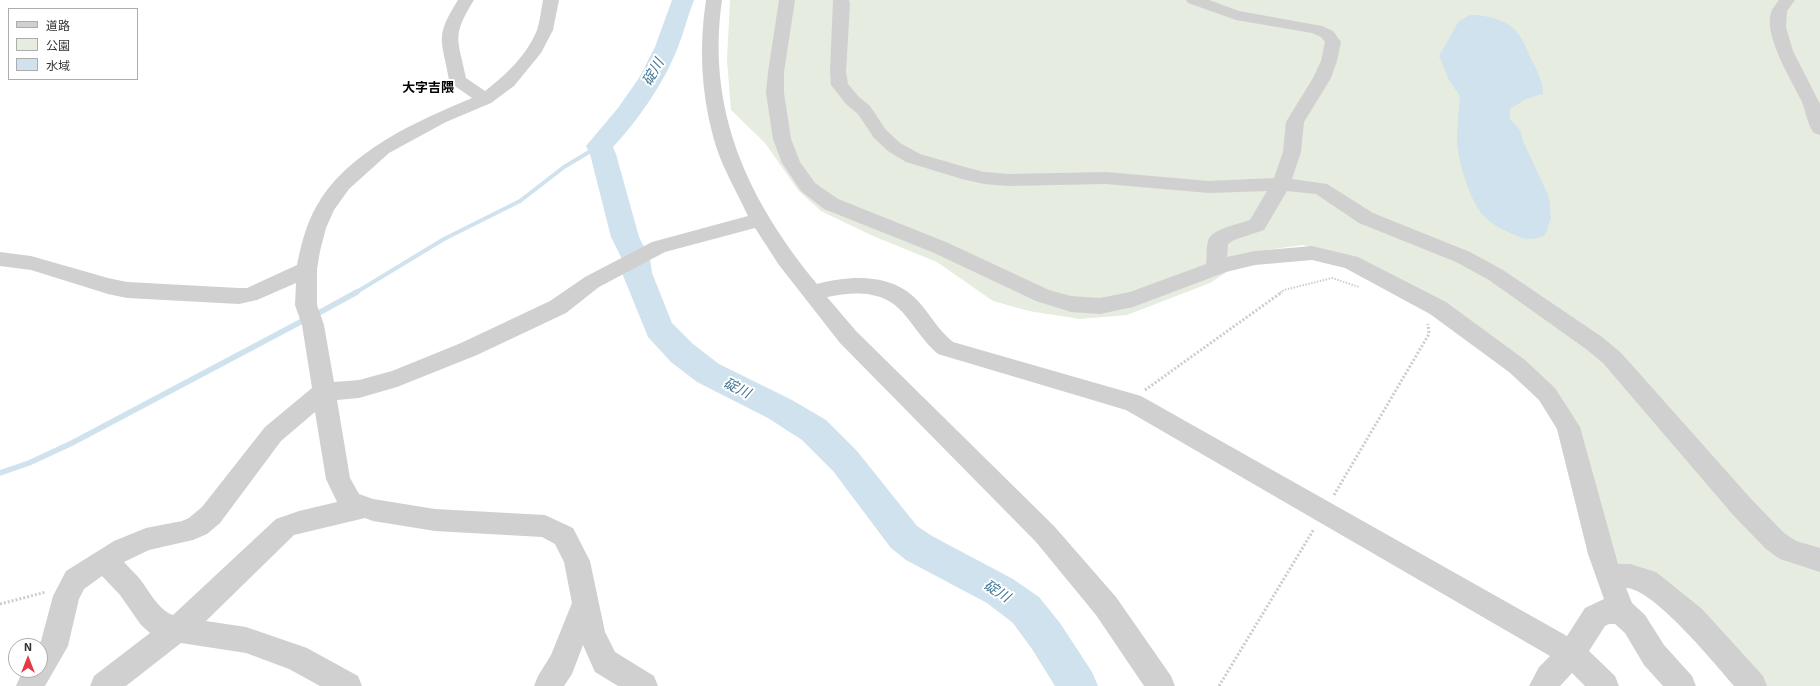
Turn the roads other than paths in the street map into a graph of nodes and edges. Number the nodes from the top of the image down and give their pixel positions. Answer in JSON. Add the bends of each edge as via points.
{"nodes":[{"id":1,"x":466,"y":0,"type":"edge"},
{"id":2,"x":551,"y":0,"type":"edge"},
{"id":3,"x":714,"y":0,"type":"edge"},
{"id":4,"x":787,"y":0,"type":"edge"},
{"id":5,"x":841,"y":0,"type":"edge"},
{"id":6,"x":1194,"y":0,"type":"edge"},
{"id":7,"x":1786,"y":0,"type":"edge"},
{"id":8,"x":485,"y":99,"type":"junction"},
{"id":9,"x":1820,"y":128,"type":"edge"},
{"id":10,"x":1281,"y":184,"type":"junction"},
{"id":11,"x":760,"y":220,"type":"junction"},
{"id":12,"x":0,"y":259,"type":"edge"},
{"id":13,"x":1216,"y":268,"type":"junction"},
{"id":14,"x":307,"y":269,"type":"junction"},
{"id":15,"x":812,"y":293,"type":"junction"},
{"id":16,"x":323,"y":392,"type":"junction"},
{"id":17,"x":365,"y":508,"type":"junction"},
{"id":18,"x":104,"y":560,"type":"junction"},
{"id":19,"x":1820,"y":560,"type":"edge"},
{"id":20,"x":1609,"y":576,"type":"junction"},
{"id":21,"x":586,"y":602,"type":"junction"},
{"id":22,"x":1621,"y":610,"type":"junction"},
{"id":23,"x":177,"y":629,"type":"junction"},
{"id":24,"x":1572,"y":654,"type":"junction"},
{"id":25,"x":48,"y":656,"type":"edge"},
{"id":26,"x":341,"y":685,"type":"edge"},
{"id":27,"x":104,"y":686,"type":"edge"},
{"id":28,"x":548,"y":686,"type":"edge"},
{"id":29,"x":644,"y":686,"type":"edge"},
{"id":30,"x":1162,"y":686,"type":"edge"},
{"id":31,"x":1543,"y":686,"type":"edge"},
{"id":32,"x":1605,"y":686,"type":"edge"},
{"id":33,"x":1682,"y":686,"type":"edge"},
{"id":34,"x":1753,"y":686,"type":"edge"}],
"edges":[{"from":1,"to":8,"type":"street","via":[[450,31],[450,42],[458,80]]},
{"from":2,"to":8,"type":"street","via":[[545,30],[533,53],[508,82]]},
{"from":3,"to":11,"type":"street","via":[[710,48],[713,92],[722,136]]},
{"from":4,"to":13,"type":"street","via":[[775,93],[782,139],[791,163],[808,187],[831,204],[946,250],[1043,296],[1071,304],[1100,306],[1133,299]]},
{"from":5,"to":10,"type":"street","via":[[838,72],[840,84],[852,100],[864,110],[880,134],[912,158],[962,174],[1008,180],[1106,178],[1210,187]]},
{"from":6,"to":10,"type":"street","via":[[1236,15],[1316,29],[1327,34],[1333,42],[1322,78],[1294,122],[1292,152]]},
{"from":7,"to":9,"type":"street","via":[[1779,11],[1778,27],[1785,51],[1811,103]]},
{"from":8,"to":14,"type":"street","via":[[440,118],[382,149],[342,185],[325,208],[316,228]]},
{"from":10,"to":13,"type":"street","via":[[1257,225],[1227,234],[1218,241]]},
{"from":10,"to":19,"type":"street","via":[[1320,188],[1366,218],[1463,257],[1496,275],[1594,343],[1623,370],[1775,541],[1790,551]]},
{"from":11,"to":15,"type":"street","via":[[786,260]]},
{"from":11,"to":16,"type":"street","via":[[659,247],[642,254],[527,323],[397,378],[360,389]]},
{"from":12,"to":14,"type":"street","via":[[31,263],[128,290],[239,296],[250,294]]},
{"from":13,"to":20,"type":"street","via":[[1255,258],[1312,253],[1351,262],[1438,308],[1517,366],[1547,394],[1568,428]]},
{"from":14,"to":16,"type":"street","via":[[306,305],[313,325]]},
{"from":15,"to":24,"type":"street","via":[[834,286],[856,284],[892,291],[909,304],[932,336],[946,348],[1129,402]]},
{"from":15,"to":30,"type":"street","via":[[848,336],[1045,534],[1106,606]]},
{"from":16,"to":17,"type":"street","via":[[338,479],[350,502]]},
{"from":16,"to":18,"type":"street","via":[[273,434],[211,515],[198,526],[184,532],[146,539]]},
{"from":17,"to":21,"type":"street","via":[[435,520],[545,526],[564,536],[577,561]]},
{"from":17,"to":23,"type":"street","via":[[285,527]]},
{"from":18,"to":23,"type":"street","via":[[129,586],[151,616],[160,624]]},
{"from":18,"to":25,"type":"street","via":[[75,580],[70,588],[54,646]]},
{"from":20,"to":22,"type":"street"},
{"from":20,"to":34,"type":"street","via":[[1630,576],[1647,581],[1692,618]]},
{"from":21,"to":28,"type":"street","via":[[562,664]]},
{"from":21,"to":29,"type":"street","via":[[592,634],[605,662]]},
{"from":22,"to":24,"type":"street","via":[[1606,610],[1596,617]]},
{"from":22,"to":33,"type":"street","via":[[1635,624],[1654,655]]},
{"from":23,"to":26,"type":"street","via":[[246,640],[297,658]]},
{"from":23,"to":27,"type":"street"},
{"from":24,"to":31,"type":"street"},
{"from":24,"to":32,"type":"street"}]}
